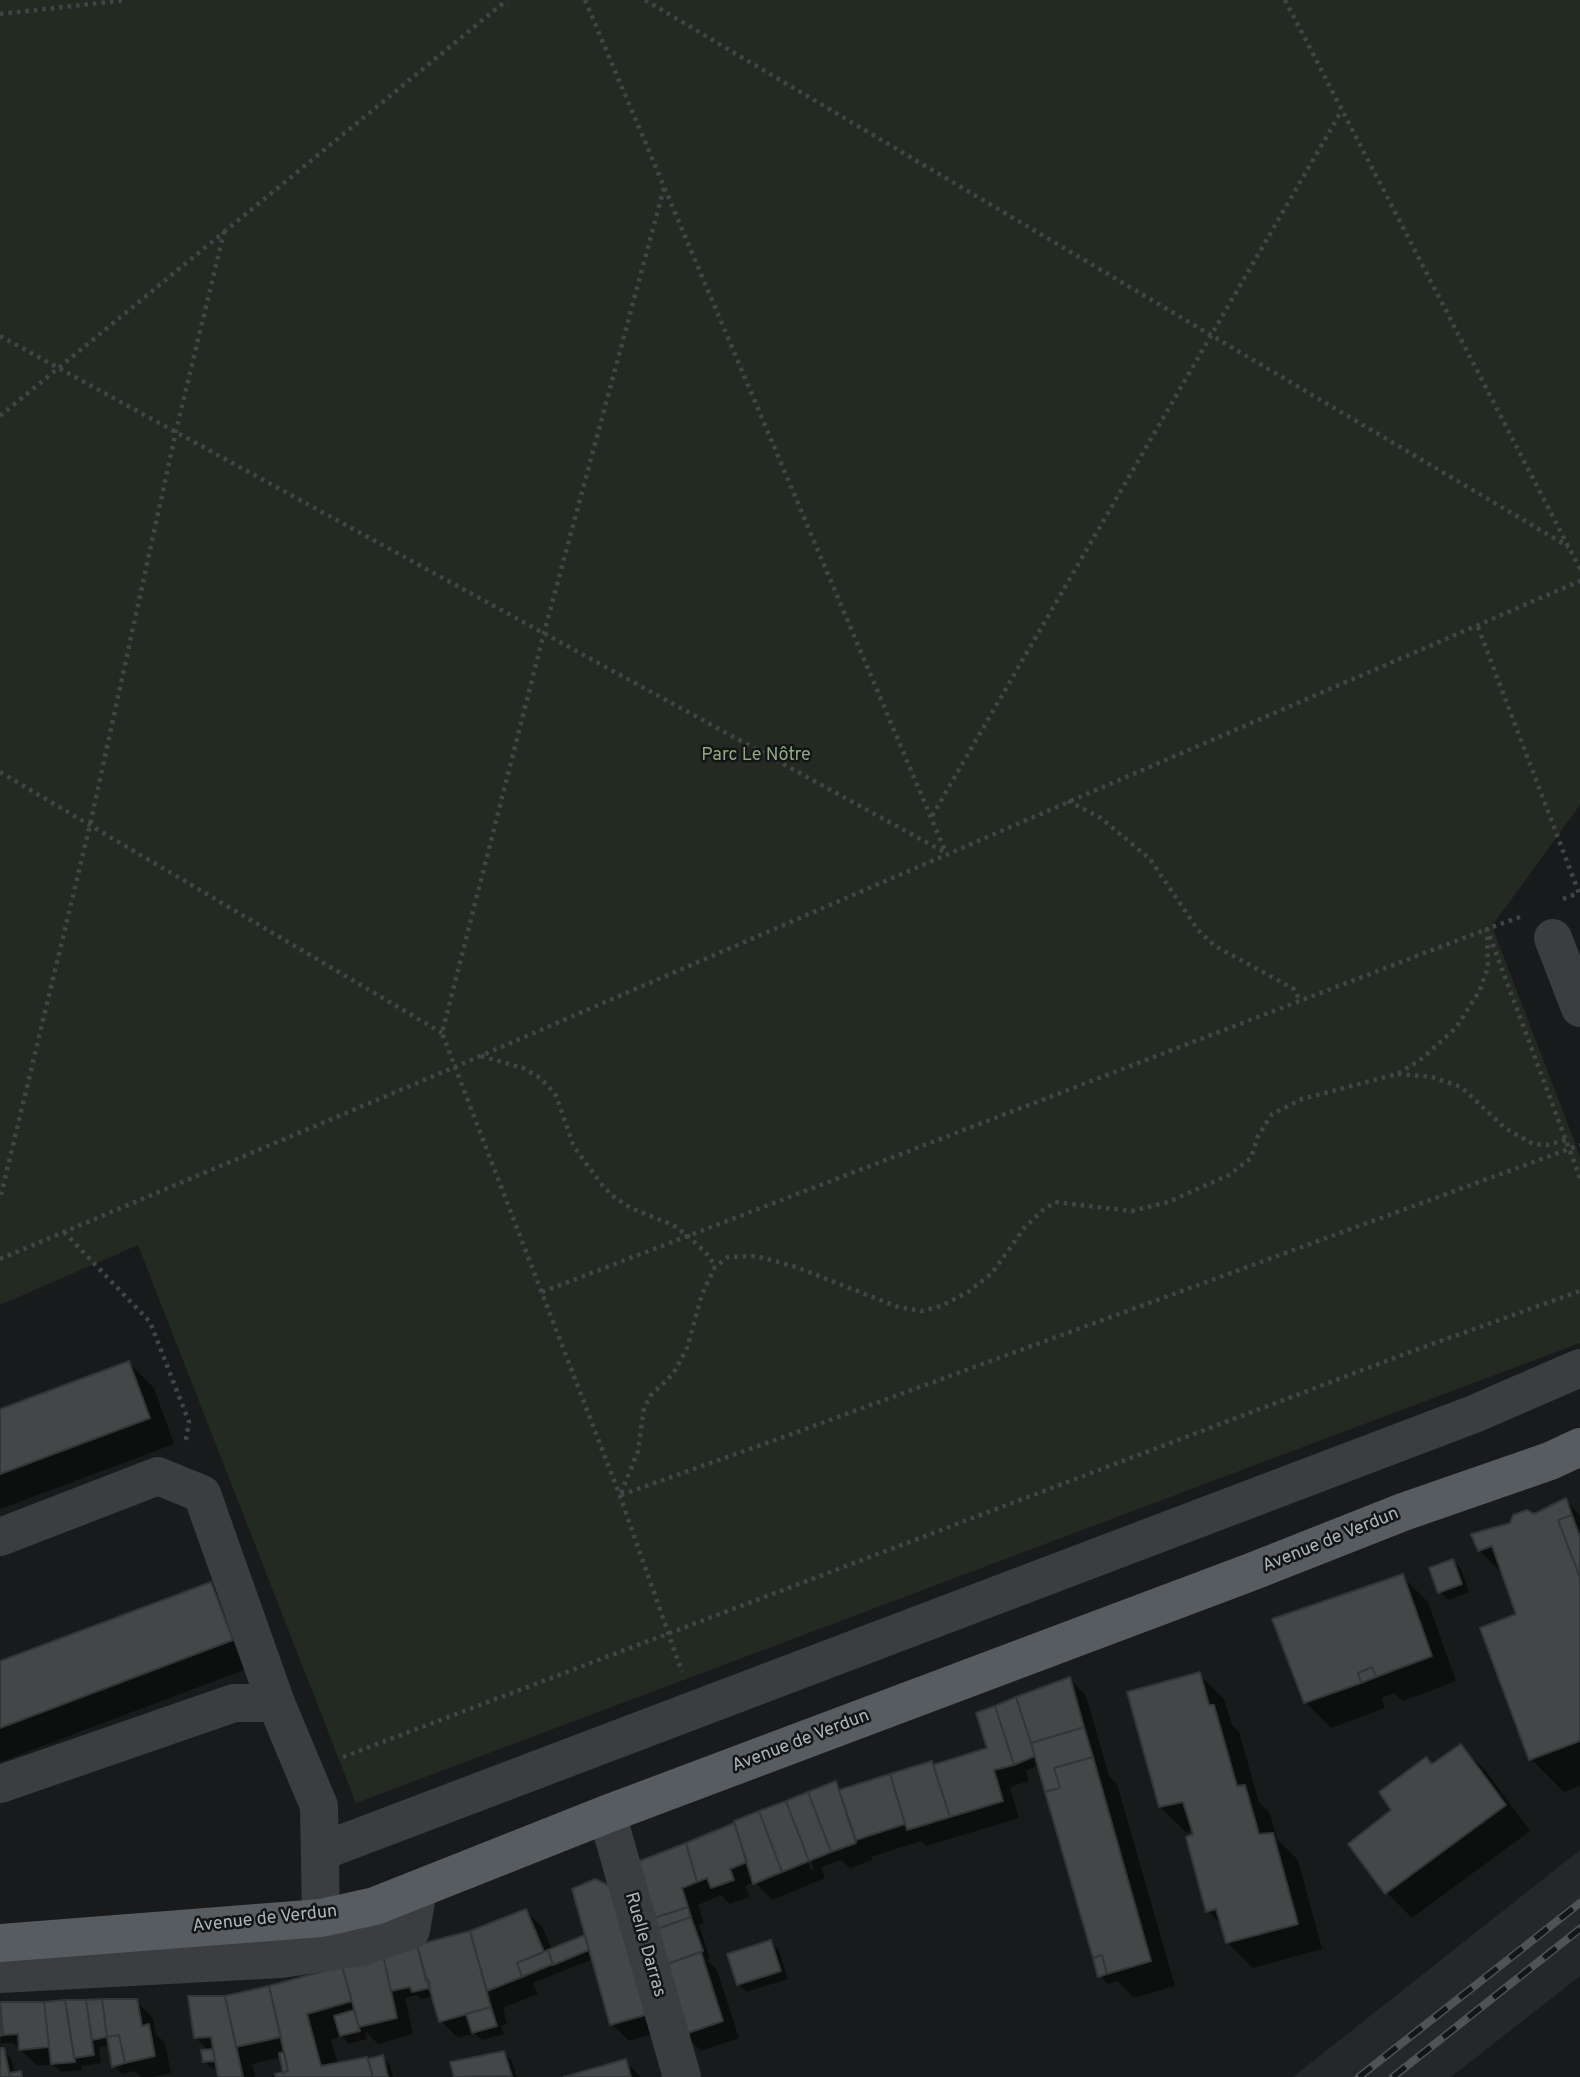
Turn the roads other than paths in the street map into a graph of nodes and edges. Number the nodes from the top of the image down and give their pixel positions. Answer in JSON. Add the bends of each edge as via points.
{"nodes":[{"id":1,"x":1554,"y":920,"type":"road end"},
{"id":2,"x":1580,"y":1008,"type":"edge"},
{"id":3,"x":1580,"y":1367,"type":"edge"},
{"id":4,"x":1580,"y":1447,"type":"edge"},
{"id":5,"x":0,"y":1537,"type":"edge"},
{"id":6,"x":276,"y":1703,"type":"junction"},
{"id":7,"x":0,"y":1784,"type":"edge"},
{"id":8,"x":607,"y":1814,"type":"junction"},
{"id":9,"x":320,"y":1852,"type":"junction"},
{"id":10,"x":418,"y":1889,"type":"junction"},
{"id":11,"x":321,"y":1918,"type":"junction"},
{"id":12,"x":0,"y":1943,"type":"edge"},
{"id":13,"x":0,"y":1974,"type":"edge"},
{"id":14,"x":682,"y":2077,"type":"edge"}],
"edges":[{"from":1,"to":2,"type":"street"},
{"from":3,"to":9,"type":"street","via":[[1474,1414]]},
{"from":4,"to":8,"type":"main road","name":"Avenue de Verdun"},
{"from":5,"to":6,"type":"street","via":[[158,1476],[202,1494]]},
{"from":6,"to":7,"type":"street","via":[[234,1703]]},
{"from":6,"to":9,"type":"street","via":[[319,1806]]},
{"from":8,"to":10,"type":"main road","name":"Avenue de Verdun"},
{"from":8,"to":14,"type":"street","name":"Ruelle Darras"},
{"from":9,"to":11,"type":"street"},
{"from":10,"to":11,"type":"main road","name":"Avenue de Verdun","via":[[375,1906]]},
{"from":10,"to":13,"type":"street","via":[[411,1930],[361,1947],[281,1959]]},
{"from":11,"to":12,"type":"main road","name":"Avenue de Verdun"}]}
